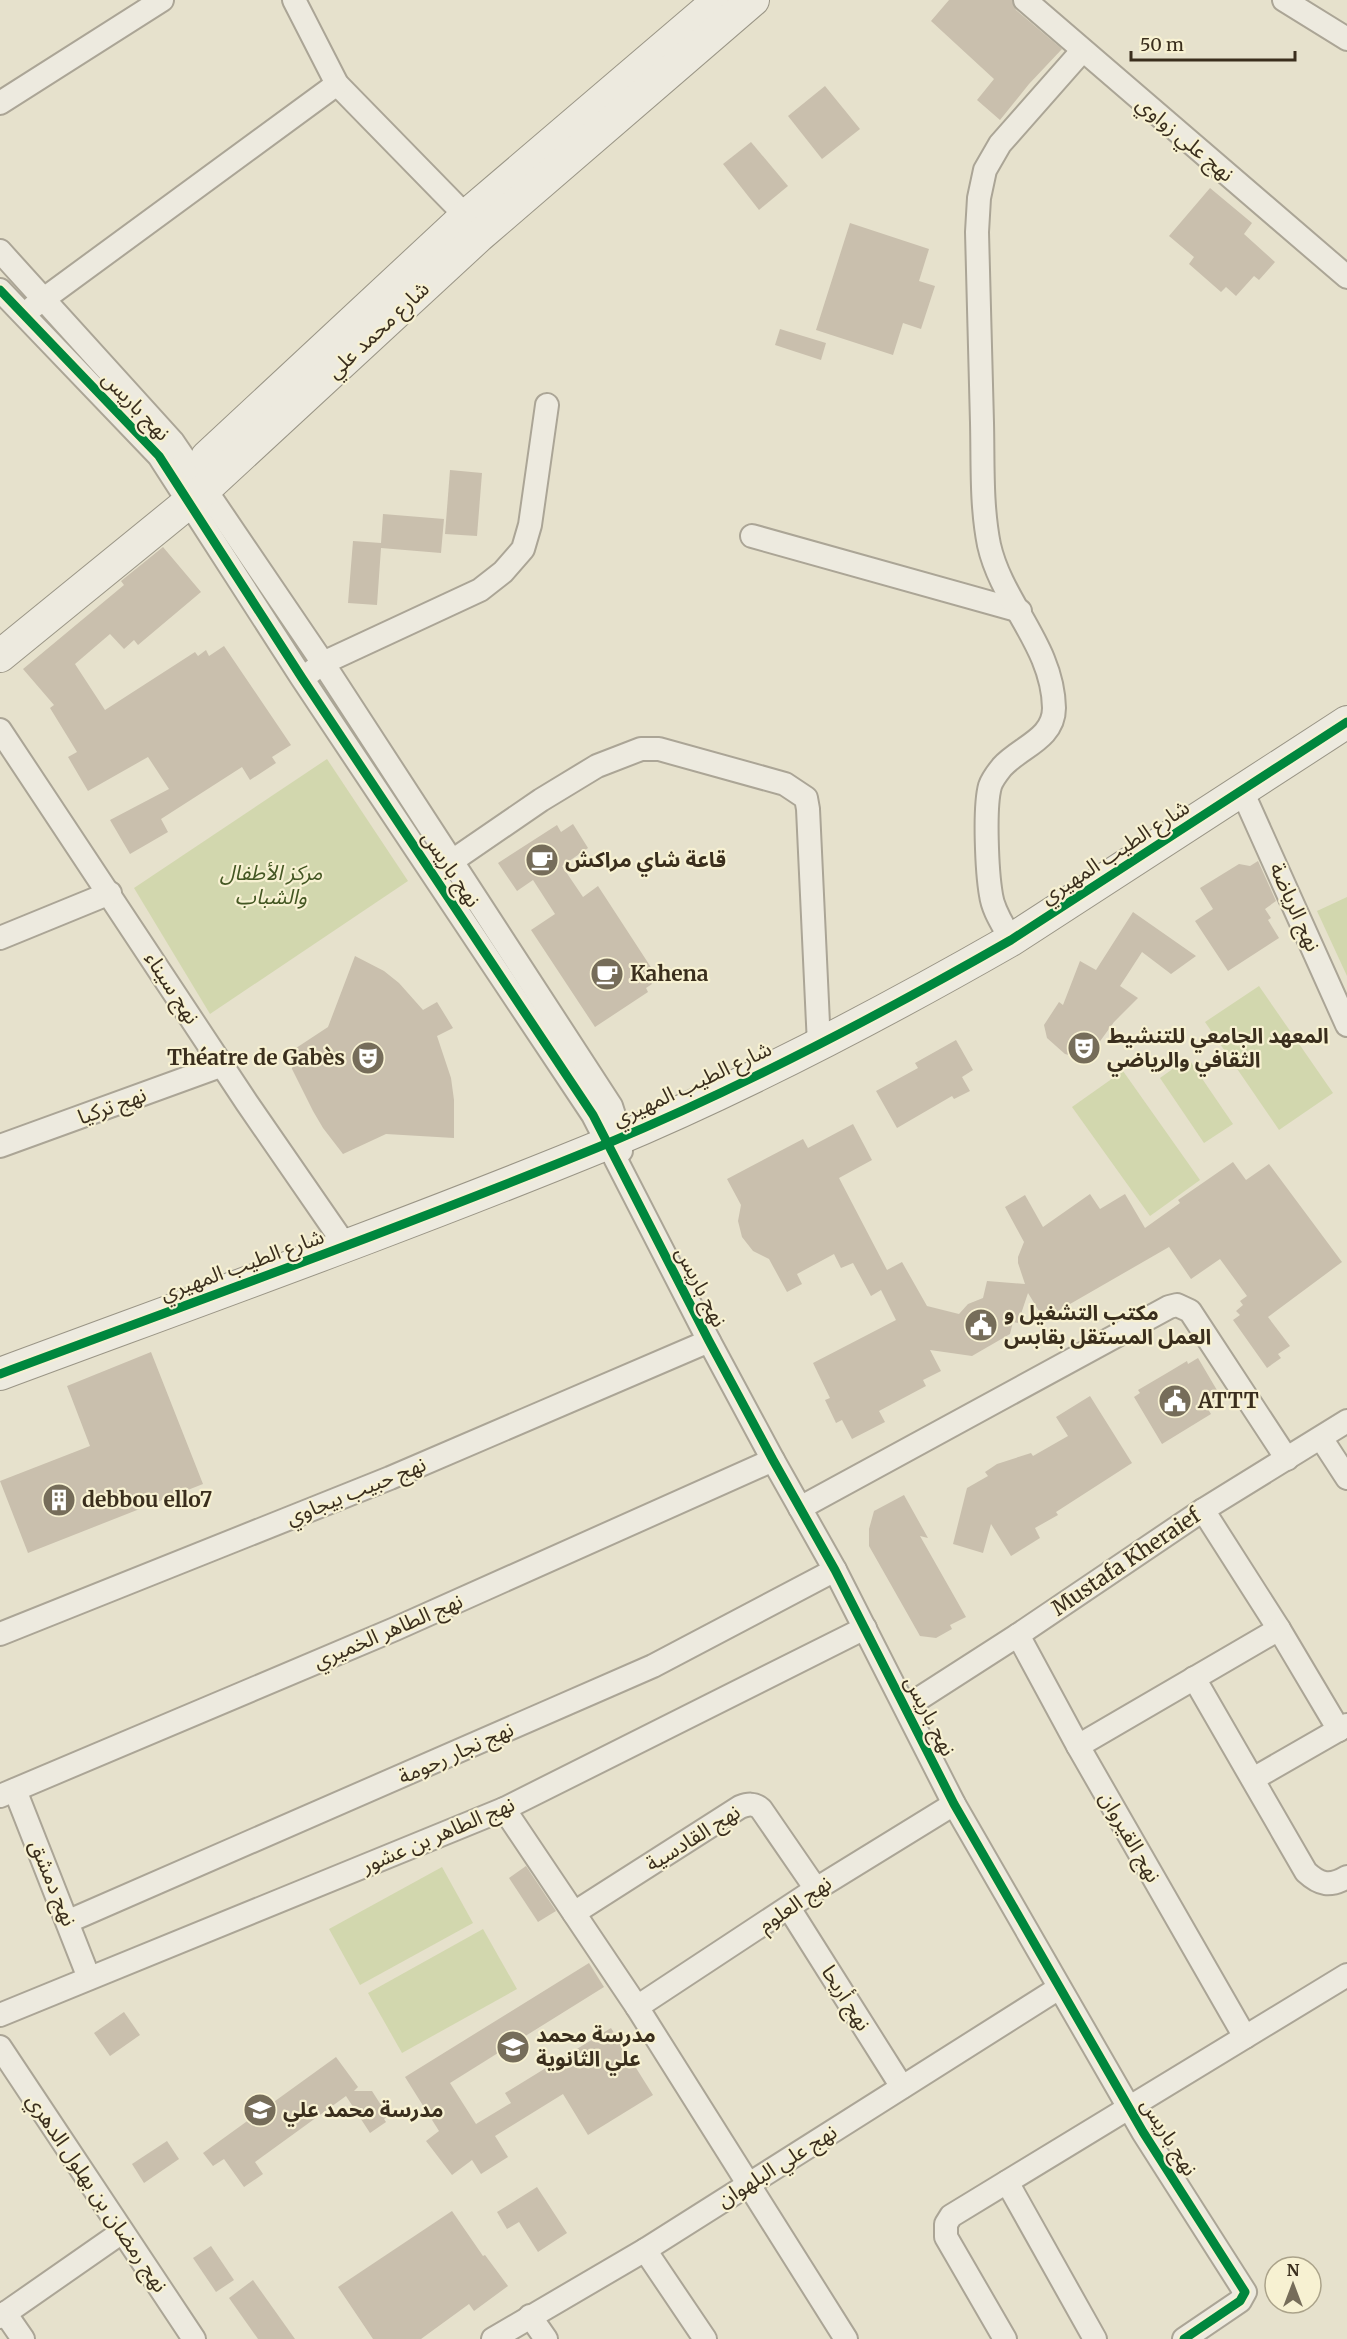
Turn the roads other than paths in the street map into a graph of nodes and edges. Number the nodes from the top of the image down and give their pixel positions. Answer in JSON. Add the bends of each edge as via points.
{"nodes":[{"id":1,"x":162,"y":0,"type":"edge"},
{"id":2,"x":294,"y":0,"type":"edge"},
{"id":3,"x":718,"y":0,"type":"edge"},
{"id":4,"x":753,"y":0,"type":"edge"},
{"id":5,"x":1025,"y":0,"type":"edge"},
{"id":6,"x":1284,"y":0,"type":"edge"},
{"id":7,"x":1347,"y":39,"type":"edge"},
{"id":8,"x":1082,"y":51,"type":"junction"},
{"id":9,"x":337,"y":84,"type":"junction"},
{"id":10,"x":0,"y":103,"type":"edge"},
{"id":11,"x":473,"y":226,"type":"junction"},
{"id":12,"x":0,"y":251,"type":"edge"},
{"id":13,"x":1347,"y":277,"type":"edge"},
{"id":14,"x":0,"y":290,"type":"edge"},
{"id":15,"x":43,"y":298,"type":"junction"},
{"id":16,"x":23,"y":315,"type":"junction"},
{"id":17,"x":547,"y":405,"type":"dead end"},
{"id":18,"x":190,"y":486,"type":"junction"},
{"id":19,"x":752,"y":536,"type":"dead end"},
{"id":20,"x":1020,"y":611,"type":"junction"},
{"id":21,"x":0,"y":630,"type":"edge"},
{"id":22,"x":0,"y":656,"type":"edge"},
{"id":23,"x":323,"y":663,"type":"junction"},
{"id":24,"x":302,"y":678,"type":"junction"},
{"id":25,"x":1347,"y":722,"type":"edge"},
{"id":26,"x":0,"y":730,"type":"edge"},
{"id":27,"x":1242,"y":791,"type":"junction"},
{"id":28,"x":452,"y":861,"type":"junction"},
{"id":29,"x":433,"y":874,"type":"junction"},
{"id":30,"x":110,"y":893,"type":"junction"},
{"id":31,"x":0,"y":938,"type":"edge"},
{"id":32,"x":1011,"y":940,"type":"junction"},
{"id":33,"x":1347,"y":1025,"type":"edge"},
{"id":34,"x":819,"y":1045,"type":"junction"},
{"id":35,"x":224,"y":1065,"type":"junction"},
{"id":36,"x":0,"y":1146,"type":"edge"},
{"id":37,"x":616,"y":1150,"type":"junction"},
{"id":38,"x":345,"y":1245,"type":"junction"},
{"id":39,"x":709,"y":1341,"type":"junction"},
{"id":40,"x":0,"y":1374,"type":"edge"},
{"id":41,"x":1347,"y":1421,"type":"edge"},
{"id":42,"x":1321,"y":1438,"type":"junction"},
{"id":43,"x":1287,"y":1459,"type":"junction"},
{"id":44,"x":773,"y":1460,"type":"junction"},
{"id":45,"x":1347,"y":1478,"type":"edge"},
{"id":46,"x":800,"y":1509,"type":"junction"},
{"id":47,"x":1203,"y":1510,"type":"junction"},
{"id":48,"x":836,"y":1570,"type":"junction"},
{"id":49,"x":865,"y":1628,"type":"junction"},
{"id":50,"x":1279,"y":1629,"type":"junction"},
{"id":51,"x":0,"y":1634,"type":"edge"},
{"id":52,"x":1018,"y":1635,"type":"junction"},
{"id":53,"x":1194,"y":1678,"type":"junction"},
{"id":54,"x":906,"y":1707,"type":"junction"},
{"id":55,"x":1343,"y":1728,"type":"edge"},
{"id":56,"x":1078,"y":1746,"type":"junction"},
{"id":57,"x":1253,"y":1779,"type":"junction"},
{"id":58,"x":8,"y":1793,"type":"edge"},
{"id":59,"x":954,"y":1804,"type":"junction"},
{"id":60,"x":504,"y":1809,"type":"junction"},
{"id":61,"x":1347,"y":1877,"type":"edge"},
{"id":62,"x":816,"y":1889,"type":"junction"},
{"id":63,"x":789,"y":1908,"type":"junction"},
{"id":64,"x":574,"y":1913,"type":"junction"},
{"id":65,"x":69,"y":1921,"type":"junction"},
{"id":66,"x":1347,"y":1975,"type":"edge"},
{"id":67,"x":89,"y":1978,"type":"junction"},
{"id":68,"x":1059,"y":1988,"type":"junction"},
{"id":69,"x":637,"y":2007,"type":"junction"},
{"id":70,"x":0,"y":2015,"type":"edge"},
{"id":71,"x":1245,"y":2037,"type":"junction"},
{"id":72,"x":0,"y":2047,"type":"edge"},
{"id":73,"x":7,"y":2075,"type":"edge"},
{"id":74,"x":902,"y":2087,"type":"junction"},
{"id":75,"x":1129,"y":2107,"type":"junction"},
{"id":76,"x":1007,"y":2182,"type":"junction"},
{"id":77,"x":749,"y":2183,"type":"junction"},
{"id":78,"x":122,"y":2232,"type":"junction"},
{"id":79,"x":645,"y":2250,"type":"junction"},
{"id":80,"x":4,"y":2307,"type":"edge"},
{"id":81,"x":530,"y":2316,"type":"junction"},
{"id":82,"x":22,"y":2339,"type":"edge"},
{"id":83,"x":194,"y":2339,"type":"edge"},
{"id":84,"x":493,"y":2339,"type":"edge"},
{"id":85,"x":546,"y":2339,"type":"edge"},
{"id":86,"x":705,"y":2339,"type":"edge"},
{"id":87,"x":846,"y":2339,"type":"edge"},
{"id":88,"x":1005,"y":2339,"type":"edge"},
{"id":89,"x":1095,"y":2339,"type":"edge"},
{"id":90,"x":1184,"y":2339,"type":"edge"}],
"edges":[{"from":1,"to":10,"type":"street"},
{"from":2,"to":9,"type":"street"},
{"from":3,"to":11,"type":"street","name":"شارع محمد علي"},
{"from":4,"to":11,"type":"street","name":"شارع محمد علي"},
{"from":5,"to":8,"type":"street","name":"نهج علي زواوي"},
{"from":6,"to":7,"type":"street"},
{"from":8,"to":13,"type":"street","name":"نهج علي زواوي"},
{"from":8,"to":20,"type":"street","via":[[1000,144],[985,171],[979,198],[984,499],[990,546],[999,574]]},
{"from":9,"to":11,"type":"street"},
{"from":9,"to":15,"type":"street"},
{"from":11,"to":18,"type":"street","name":"شارع محمد علي"},
{"from":12,"to":15,"type":"street","name":"نهج باريس"},
{"from":14,"to":16,"type":"street","name":"نهج باريس"},
{"from":15,"to":16,"type":"street"},
{"from":15,"to":18,"type":"street","name":"نهج باريس","via":[[172,442]]},
{"from":16,"to":18,"type":"street","name":"نهج باريس"},
{"from":17,"to":23,"type":"street","via":[[523,549],[480,590]]},
{"from":18,"to":21,"type":"street","name":"شارع محمد علي"},
{"from":18,"to":22,"type":"street","name":"شارع محمد علي"},
{"from":18,"to":23,"type":"street","name":"نهج باريس"},
{"from":18,"to":24,"type":"street","name":"نهج باريس"},
{"from":19,"to":20,"type":"street"},
{"from":20,"to":32,"type":"street","via":[[1049,674],[1054,712],[1049,728],[1038,740],[1002,768],[991,784],[987,805],[991,896]]},
{"from":23,"to":24,"type":"street"},
{"from":23,"to":28,"type":"street","name":"نهج باريس"},
{"from":24,"to":29,"type":"street","name":"نهج باريس"},
{"from":25,"to":27,"type":"street","name":"شارع الطيب المهيري"},
{"from":26,"to":30,"type":"street","name":"نهج سيناء"},
{"from":27,"to":32,"type":"street","name":"شارع الطيب المهيري"},
{"from":27,"to":33,"type":"street","name":"نهج الرياضة"},
{"from":28,"to":29,"type":"street"},
{"from":28,"to":34,"type":"street","via":[[597,766],[641,750],[659,750],[785,784],[806,798],[808,810]]},
{"from":28,"to":37,"type":"street","name":"نهج باريس","via":[[611,1106]]},
{"from":29,"to":37,"type":"street","name":"نهج باريس"},
{"from":30,"to":31,"type":"street"},
{"from":30,"to":35,"type":"street","name":"نهج سيناء"},
{"from":32,"to":34,"type":"street","name":"شارع الطيب المهيري"},
{"from":34,"to":37,"type":"street","name":"شارع الطيب المهيري"},
{"from":35,"to":36,"type":"street","name":"نهج تركيا"},
{"from":35,"to":38,"type":"street","name":"نهج سيناء"},
{"from":37,"to":38,"type":"street","name":"شارع الطيب المهيري"},
{"from":37,"to":39,"type":"street","name":"نهج باريس"},
{"from":38,"to":40,"type":"street","name":"شارع الطيب المهيري"},
{"from":39,"to":44,"type":"street","name":"نهج باريس"},
{"from":39,"to":51,"type":"street","name":"نهج حبيب بيجاوي","via":[[390,1478]]},
{"from":41,"to":42,"type":"street","name":"Mustafa Kheraief"},
{"from":42,"to":43,"type":"street","name":"Mustafa Kheraief"},
{"from":42,"to":45,"type":"street"},
{"from":43,"to":46,"type":"street","via":[[1190,1311],[1177,1305]]},
{"from":43,"to":47,"type":"street","name":"Mustafa Kheraief"},
{"from":44,"to":46,"type":"street","name":"نهج باريس"},
{"from":44,"to":58,"type":"street","name":"نهج الطاهر الخميري","via":[[395,1629]]},
{"from":46,"to":48,"type":"street","name":"نهج باريس"},
{"from":47,"to":50,"type":"street"},
{"from":47,"to":52,"type":"street","name":"Mustafa Kheraief"},
{"from":48,"to":49,"type":"street","name":"نهج باريس"},
{"from":48,"to":65,"type":"street","name":"نهج نجار رحومة","via":[[653,1666]]},
{"from":49,"to":54,"type":"street","name":"نهج باريس"},
{"from":49,"to":60,"type":"street","name":"نهج الطاهر بن عشور"},
{"from":50,"to":53,"type":"street"},
{"from":50,"to":55,"type":"street"},
{"from":52,"to":54,"type":"street","name":"Mustafa Kheraief"},
{"from":52,"to":56,"type":"street","name":"نهج القيروان"},
{"from":53,"to":56,"type":"street"},
{"from":53,"to":57,"type":"street"},
{"from":54,"to":59,"type":"street","name":"نهج باريس"},
{"from":55,"to":57,"type":"street"},
{"from":56,"to":71,"type":"street","name":"نهج القيروان"},
{"from":57,"to":61,"type":"street","via":[[1306,1872],[1324,1884]]},
{"from":58,"to":65,"type":"street","name":"نهج دمشق"},
{"from":59,"to":62,"type":"street","name":"نهج العلوم"},
{"from":59,"to":68,"type":"street","name":"نهج باريس"},
{"from":60,"to":64,"type":"street"},
{"from":60,"to":67,"type":"street","name":"نهج الطاهر بن عشور"},
{"from":62,"to":63,"type":"street","name":"نهج العلوم"},
{"from":62,"to":64,"type":"street","name":"نهج القادسية","via":[[761,1809],[747,1804]]},
{"from":63,"to":69,"type":"street","name":"نهج العلوم"},
{"from":63,"to":74,"type":"street","name":"نهج أريحا"},
{"from":64,"to":69,"type":"street"},
{"from":65,"to":67,"type":"street","name":"نهج دمشق"},
{"from":66,"to":71,"type":"street"},
{"from":67,"to":70,"type":"street","name":"نهج الطاهر بن عشور"},
{"from":68,"to":74,"type":"street","name":"نهج علي البلهوان"},
{"from":68,"to":75,"type":"street","name":"نهج باريس"},
{"from":69,"to":77,"type":"street"},
{"from":71,"to":75,"type":"street"},
{"from":72,"to":73,"type":"street","name":"نهج رمضان بن بهلول الدهري"},
{"from":73,"to":78,"type":"street","name":"نهج رمضان بن بهلول الدهري"},
{"from":74,"to":77,"type":"street","name":"نهج علي البلهوان"},
{"from":75,"to":76,"type":"street"},
{"from":75,"to":90,"type":"street","name":"نهج باريس","via":[[1245,2292],[1240,2301]]},
{"from":76,"to":88,"type":"street","via":[[951,2216],[945,2230]]},
{"from":76,"to":89,"type":"street"},
{"from":77,"to":79,"type":"street","name":"نهج علي البلهوان"},
{"from":77,"to":87,"type":"street"},
{"from":78,"to":80,"type":"street"},
{"from":78,"to":83,"type":"street","name":"نهج رمضان بن بهلول الدهري"},
{"from":79,"to":81,"type":"street","name":"نهج علي البلهوان"},
{"from":79,"to":86,"type":"street"},
{"from":80,"to":82,"type":"street"},
{"from":81,"to":84,"type":"street","name":"نهج علي البلهوان"},
{"from":81,"to":85,"type":"street"}]}
